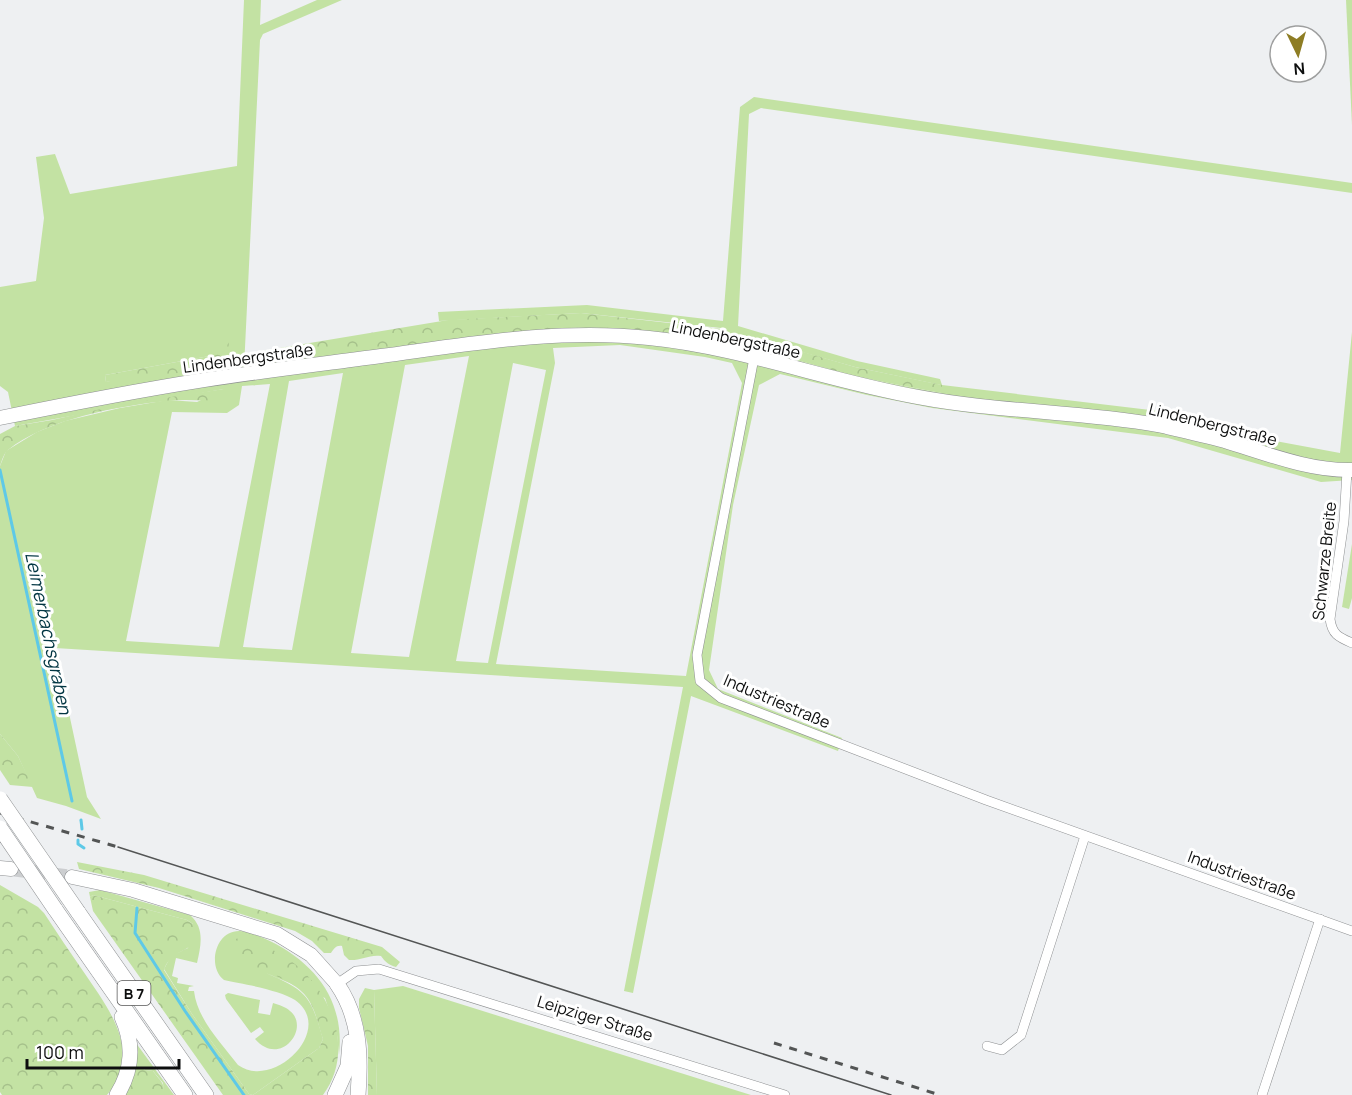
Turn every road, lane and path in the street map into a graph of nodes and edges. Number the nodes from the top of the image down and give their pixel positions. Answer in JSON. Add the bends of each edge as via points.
{"nodes":[{"id":1,"x":754,"y":358,"type":"junction"},
{"id":2,"x":0,"y":418,"type":"edge"},
{"id":3,"x":1350,"y":471,"type":"edge"},
{"id":4,"x":1352,"y":643,"type":"edge"},
{"id":5,"x":0,"y":799,"type":"edge"},
{"id":6,"x":0,"y":828,"type":"edge"},
{"id":7,"x":1085,"y":836,"type":"junction"},
{"id":8,"x":72,"y":877,"type":"tunnel mouth"},
{"id":9,"x":1320,"y":919,"type":"junction"},
{"id":10,"x":1352,"y":931,"type":"edge"},
{"id":11,"x":337,"y":984,"type":"junction"},
{"id":12,"x":111,"y":992,"type":"junction"},
{"id":13,"x":987,"y":1046,"type":"dead end"},
{"id":14,"x":117,"y":1095,"type":"edge"},
{"id":15,"x":185,"y":1095,"type":"edge"},
{"id":16,"x":206,"y":1095,"type":"edge"},
{"id":17,"x":335,"y":1095,"type":"edge"},
{"id":18,"x":358,"y":1095,"type":"edge"},
{"id":19,"x":785,"y":1095,"type":"edge"},
{"id":20,"x":1262,"y":1095,"type":"edge"}],
"edges":[{"from":1,"to":2,"type":"main road","name":"Lindenbergstraße","via":[[650,338],[538,336],[204,380]]},
{"from":1,"to":3,"type":"main road","name":"Lindenbergstraße","via":[[919,398],[1156,425],[1293,461]]},
{"from":1,"to":7,"type":"street","name":"Industriestraße","via":[[697,655],[700,681],[721,698]]},
{"from":3,"to":4,"type":"street","name":"Schwarze Breite","via":[[1330,619],[1337,637]]},
{"from":5,"to":16,"type":"highway","number":"B 7","bridge":true},
{"from":6,"to":12,"type":"highway","number":"B 7","bridge":true},
{"from":7,"to":9,"type":"street","name":"Industriestraße"},
{"from":7,"to":13,"type":"street","via":[[1021,1035],[1002,1050]]},
{"from":8,"to":11,"type":"main road","via":[[133,890],[277,934],[311,955]]},
{"from":9,"to":10,"type":"street","name":"Industriestraße"},
{"from":9,"to":20,"type":"street"},
{"from":11,"to":17,"type":"highway","via":[[348,1020],[350,1045],[345,1074]]},
{"from":11,"to":18,"type":"highway","via":[[348,1002],[357,1034]]},
{"from":11,"to":19,"type":"street","name":"Leipziger Straße","via":[[356,971],[371,968]]},
{"from":12,"to":14,"type":"highway","via":[[126,1025],[131,1048],[129,1070]]},
{"from":12,"to":15,"type":"highway","number":"B 7"}]}
